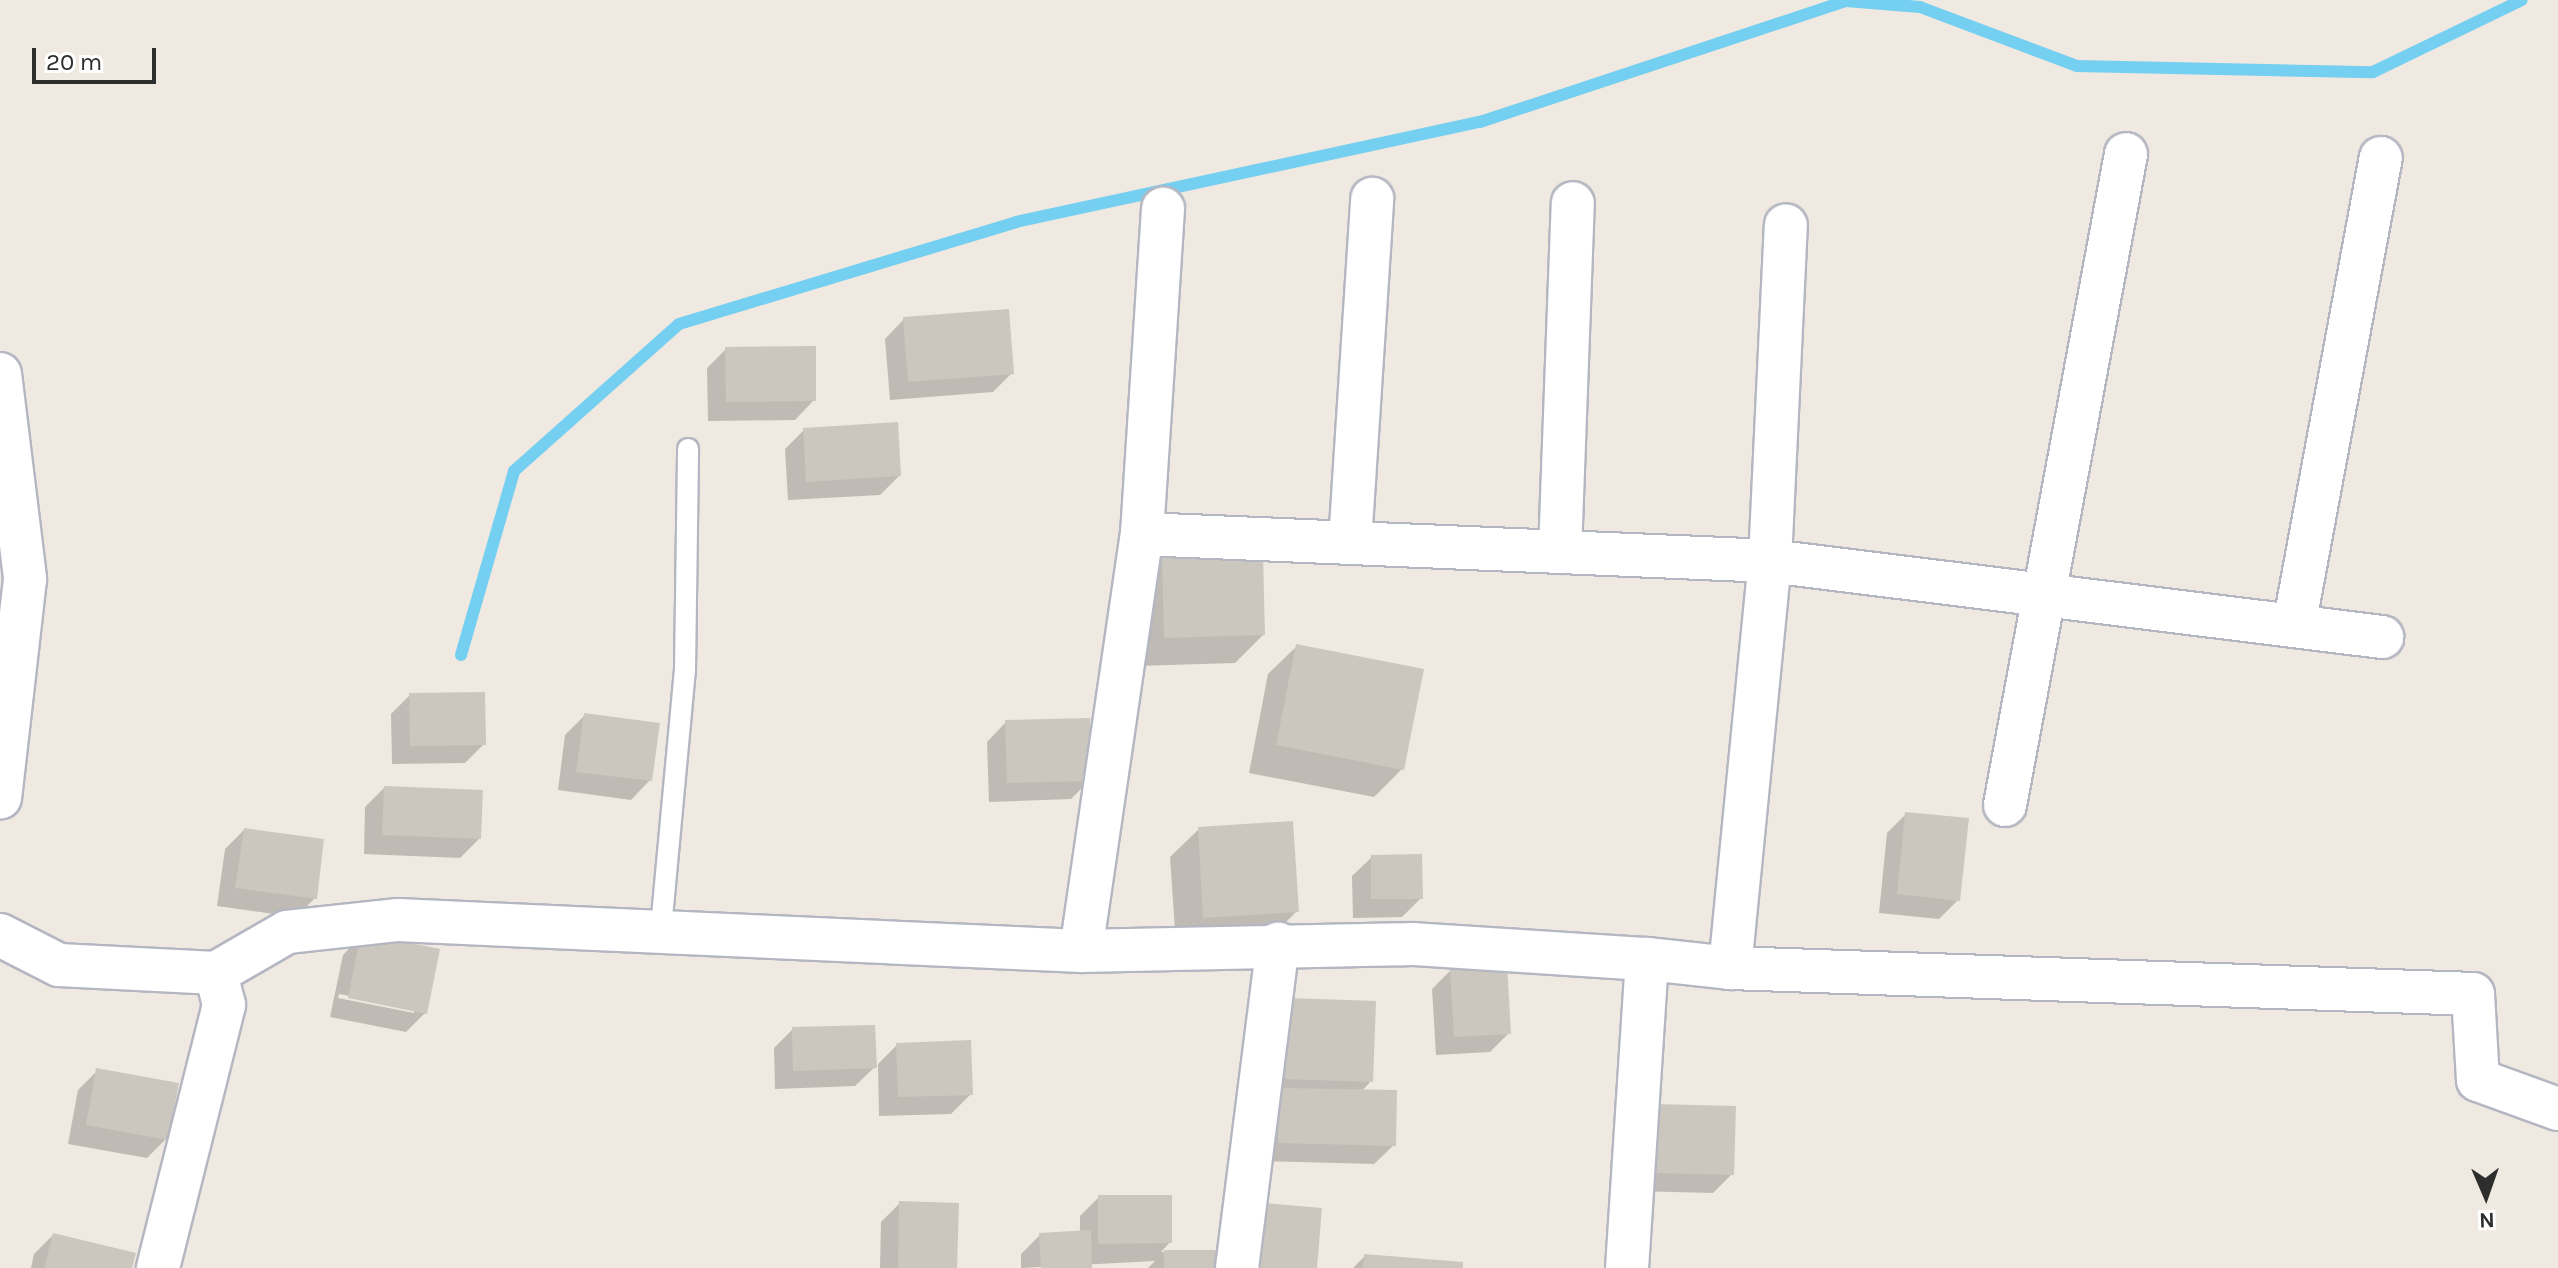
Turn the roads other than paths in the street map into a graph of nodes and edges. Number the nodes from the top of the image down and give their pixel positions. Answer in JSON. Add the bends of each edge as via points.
{"nodes":[{"id":1,"x":2126,"y":154,"type":"dead end"},
{"id":2,"x":2381,"y":158,"type":"dead end"},
{"id":3,"x":1372,"y":199,"type":"dead end"},
{"id":4,"x":1573,"y":203,"type":"dead end"},
{"id":5,"x":1163,"y":209,"type":"dead end"},
{"id":6,"x":1786,"y":225,"type":"dead end"},
{"id":7,"x":0,"y":374,"type":"edge"},
{"id":8,"x":688,"y":449,"type":"dead end"},
{"id":9,"x":1142,"y":534,"type":"junction"},
{"id":10,"x":1350,"y":543,"type":"junction"},
{"id":11,"x":1560,"y":552,"type":"junction"},
{"id":12,"x":1770,"y":561,"type":"junction"},
{"id":13,"x":2043,"y":595,"type":"junction"},
{"id":14,"x":2294,"y":626,"type":"junction"},
{"id":15,"x":2382,"y":637,"type":"dead end"},
{"id":16,"x":0,"y":798,"type":"edge"},
{"id":17,"x":2005,"y":805,"type":"dead end"},
{"id":18,"x":661,"y":928,"type":"junction"},
{"id":19,"x":0,"y":935,"type":"edge"},
{"id":20,"x":1278,"y":944,"type":"junction"},
{"id":21,"x":1081,"y":951,"type":"junction"},
{"id":22,"x":1647,"y":959,"type":"junction"},
{"id":23,"x":1730,"y":968,"type":"junction"},
{"id":24,"x":216,"y":973,"type":"junction"},
{"id":25,"x":2558,"y":1109,"type":"edge"},
{"id":26,"x":167,"y":1267,"type":"edge"},
{"id":27,"x":1237,"y":1268,"type":"edge"},
{"id":28,"x":1627,"y":1268,"type":"edge"}],
"edges":[{"from":1,"to":13,"type":"street"},
{"from":2,"to":14,"type":"street"},
{"from":3,"to":10,"type":"street"},
{"from":4,"to":11,"type":"street"},
{"from":5,"to":9,"type":"street"},
{"from":6,"to":12,"type":"street"},
{"from":7,"to":16,"type":"street","via":[[25,579]]},
{"from":8,"to":18,"type":"lane","via":[[685,670]]},
{"from":9,"to":10,"type":"street"},
{"from":9,"to":21,"type":"street"},
{"from":10,"to":11,"type":"street"},
{"from":11,"to":12,"type":"street"},
{"from":12,"to":13,"type":"street"},
{"from":12,"to":23,"type":"street"},
{"from":13,"to":14,"type":"street"},
{"from":13,"to":17,"type":"street"},
{"from":14,"to":15,"type":"street"},
{"from":18,"to":21,"type":"street"},
{"from":18,"to":24,"type":"street","via":[[398,920],[287,932]]},
{"from":19,"to":24,"type":"street","via":[[59,965]]},
{"from":20,"to":21,"type":"street"},
{"from":20,"to":22,"type":"street","via":[[1413,944]]},
{"from":20,"to":27,"type":"street"},
{"from":22,"to":23,"type":"street"},
{"from":22,"to":28,"type":"street"},
{"from":23,"to":25,"type":"street","via":[[2473,994],[2478,1080]]},
{"from":24,"to":26,"type":"street","via":[[224,1005]]}]}
